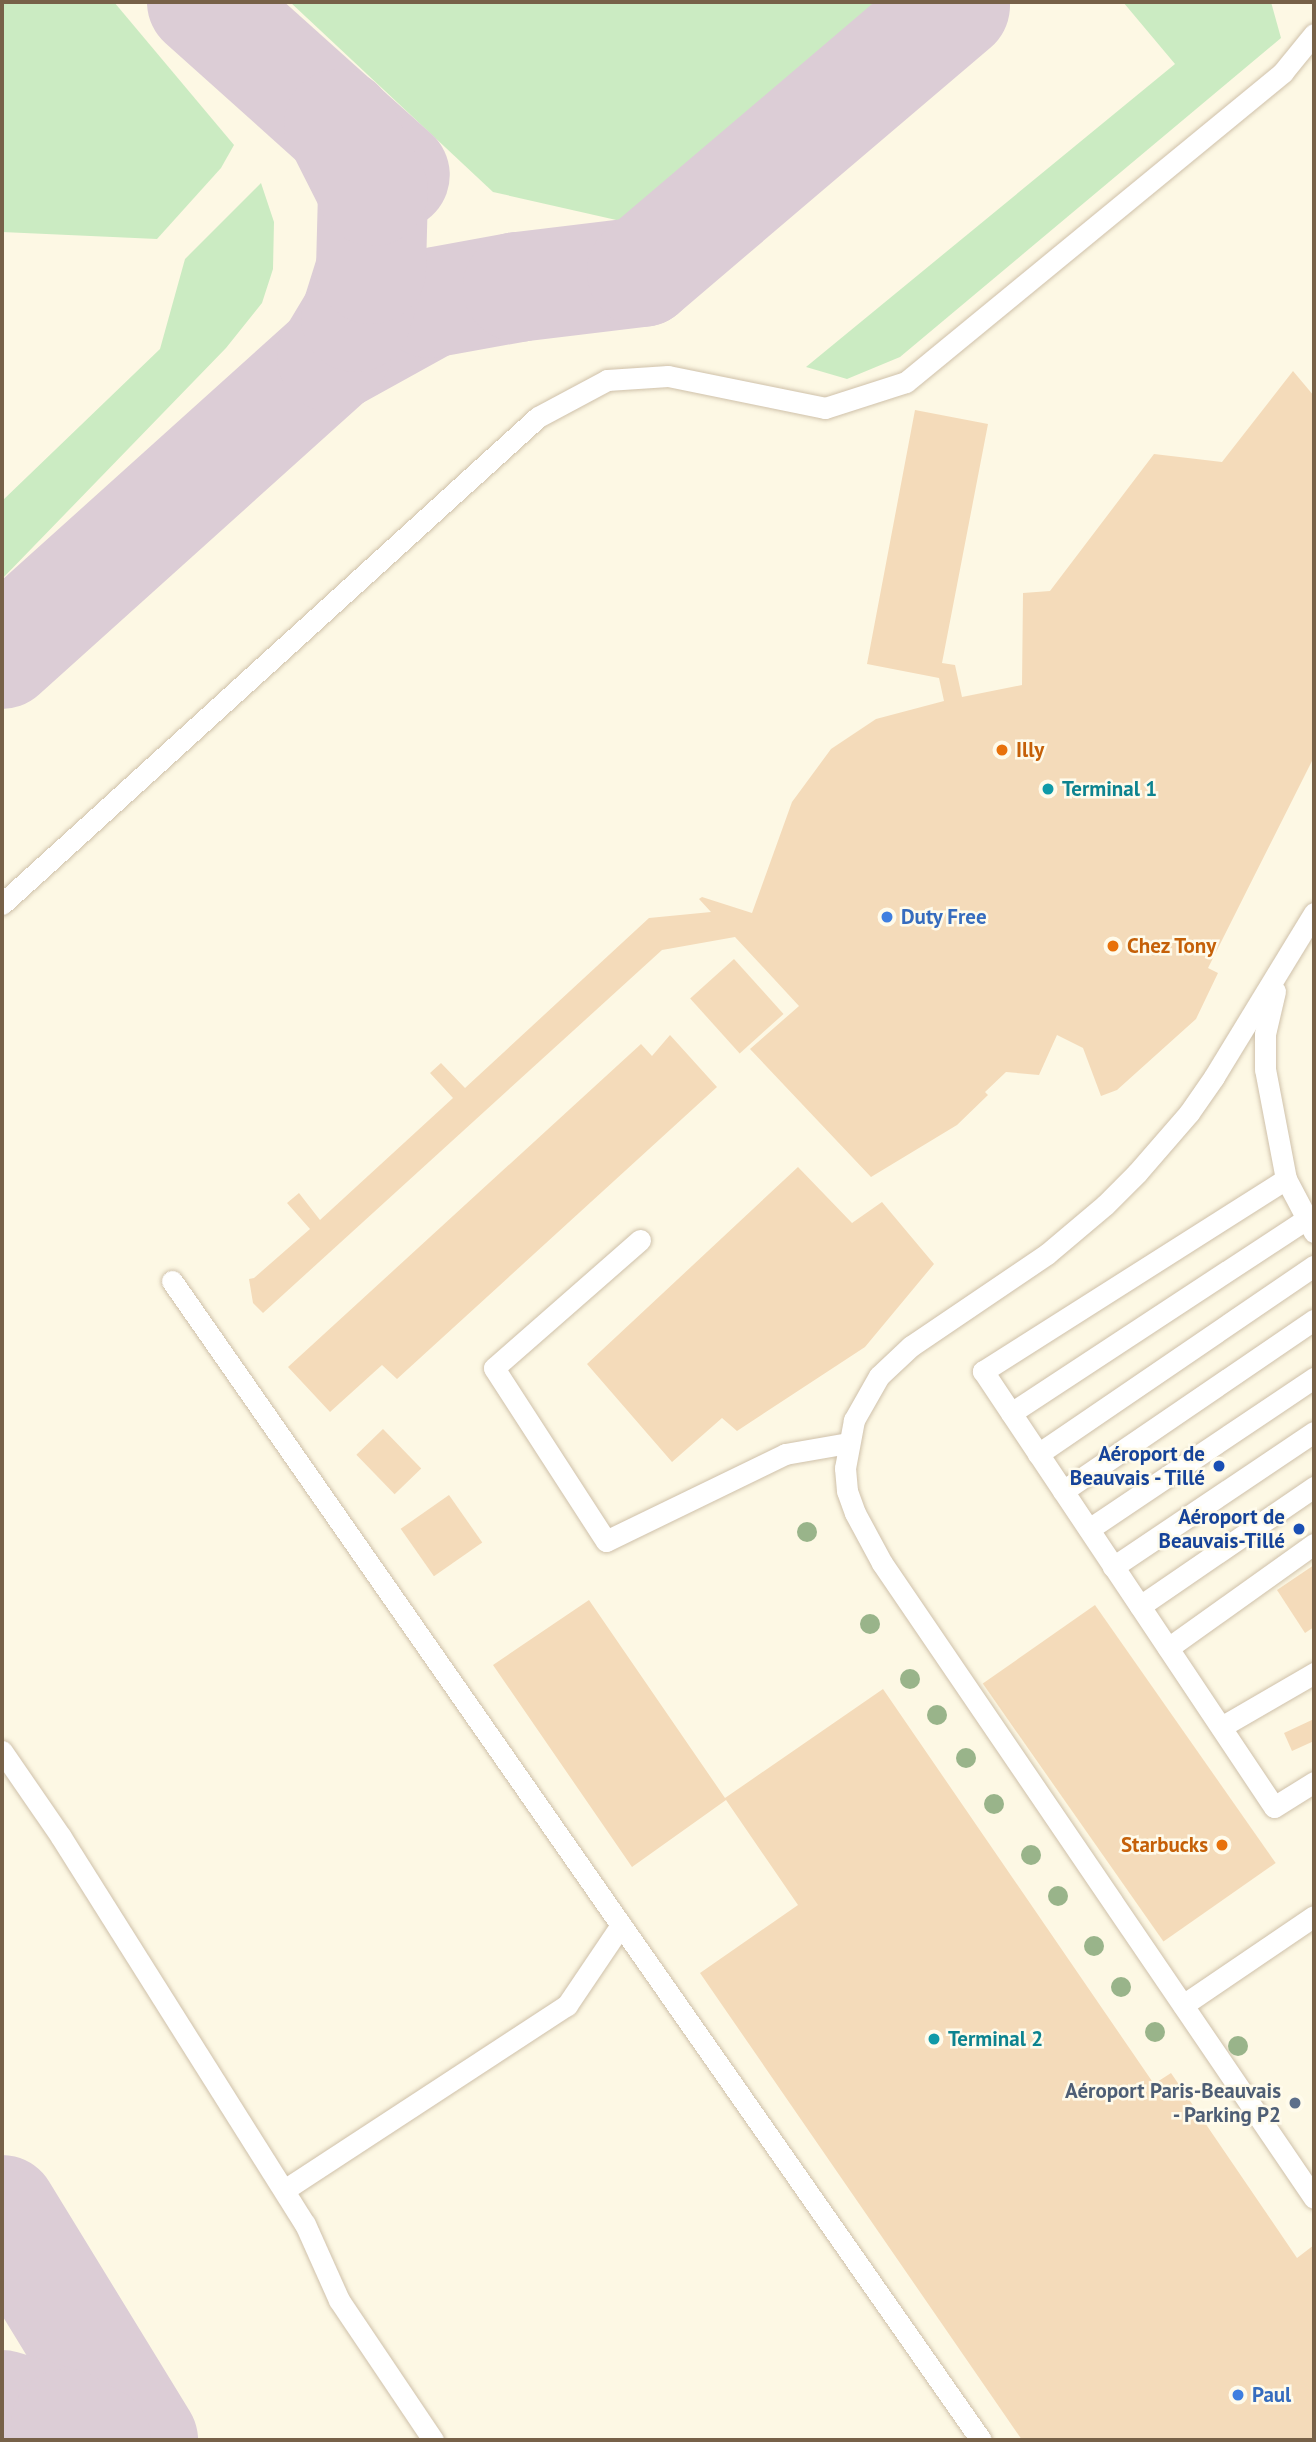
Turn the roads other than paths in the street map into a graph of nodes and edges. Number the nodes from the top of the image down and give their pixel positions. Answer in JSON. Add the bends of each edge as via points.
{"nodes":[{"id":1,"x":1314,"y":34,"type":"edge"},
{"id":2,"x":2,"y":904,"type":"edge"},
{"id":3,"x":1314,"y":913,"type":"edge"},
{"id":4,"x":1285,"y":963,"type":"junction"},
{"id":5,"x":1286,"y":1179,"type":"junction"},
{"id":6,"x":1310,"y":1226,"type":"edge"},
{"id":7,"x":640,"y":1240,"type":"dead end"},
{"id":8,"x":1314,"y":1266,"type":"edge"},
{"id":9,"x":172,"y":1281,"type":"dead end"},
{"id":10,"x":1314,"y":1320,"type":"edge"},
{"id":11,"x":1314,"y":1378,"type":"edge"},
{"id":12,"x":1011,"y":1413,"type":"junction"},
{"id":13,"x":1314,"y":1432,"type":"edge"},
{"id":14,"x":848,"y":1443,"type":"junction"},
{"id":15,"x":1038,"y":1454,"type":"junction"},
{"id":16,"x":1314,"y":1487,"type":"edge"},
{"id":17,"x":1063,"y":1491,"type":"junction"},
{"id":18,"x":1089,"y":1529,"type":"junction"},
{"id":19,"x":1314,"y":1544,"type":"edge"},
{"id":20,"x":1113,"y":1567,"type":"junction"},
{"id":21,"x":1140,"y":1606,"type":"junction"},
{"id":22,"x":1168,"y":1648,"type":"junction"},
{"id":23,"x":1314,"y":1673,"type":"edge"},
{"id":24,"x":1221,"y":1727,"type":"junction"},
{"id":25,"x":2,"y":1751,"type":"edge"},
{"id":26,"x":1314,"y":1782,"type":"edge"},
{"id":27,"x":1314,"y":1916,"type":"edge"},
{"id":28,"x":621,"y":1925,"type":"junction"},
{"id":29,"x":1183,"y":2005,"type":"junction"},
{"id":30,"x":284,"y":2190,"type":"junction"},
{"id":31,"x":1314,"y":2198,"type":"edge"},
{"id":32,"x":433,"y":2440,"type":"edge"},
{"id":33,"x":981,"y":2440,"type":"edge"}],
"edges":[{"from":1,"to":2,"type":"lane","via":[[1283,72],[906,382],[825,408],[668,376],[607,380],[538,416]]},
{"from":3,"to":4,"type":"lane"},
{"from":4,"to":5,"type":"lane","via":[[1265,1034],[1265,1069]]},
{"from":4,"to":14,"type":"lane","via":[[1189,1113],[1137,1173],[1047,1254],[894,1359],[866,1396]]},
{"from":5,"to":6,"type":"lane"},
{"from":5,"to":12,"type":"lane","via":[[983,1371]]},
{"from":6,"to":12,"type":"lane"},
{"from":7,"to":14,"type":"lane","via":[[494,1368],[606,1541],[785,1454]]},
{"from":8,"to":15,"type":"lane"},
{"from":9,"to":28,"type":"lane"},
{"from":10,"to":17,"type":"lane"},
{"from":11,"to":18,"type":"lane"},
{"from":12,"to":15,"type":"lane"},
{"from":13,"to":20,"type":"lane"},
{"from":14,"to":29,"type":"lane","via":[[847,1491],[872,1545]]},
{"from":15,"to":17,"type":"lane"},
{"from":16,"to":21,"type":"lane"},
{"from":17,"to":18,"type":"lane"},
{"from":18,"to":20,"type":"lane"},
{"from":19,"to":22,"type":"lane"},
{"from":20,"to":21,"type":"lane"},
{"from":21,"to":22,"type":"lane"},
{"from":22,"to":24,"type":"lane"},
{"from":23,"to":24,"type":"lane"},
{"from":24,"to":26,"type":"lane","via":[[1274,1807]]},
{"from":25,"to":30,"type":"lane"},
{"from":27,"to":29,"type":"lane"},
{"from":28,"to":30,"type":"lane","via":[[567,2005]]},
{"from":28,"to":33,"type":"lane"},
{"from":29,"to":31,"type":"lane"},
{"from":30,"to":32,"type":"lane","via":[[340,2300]]}]}
